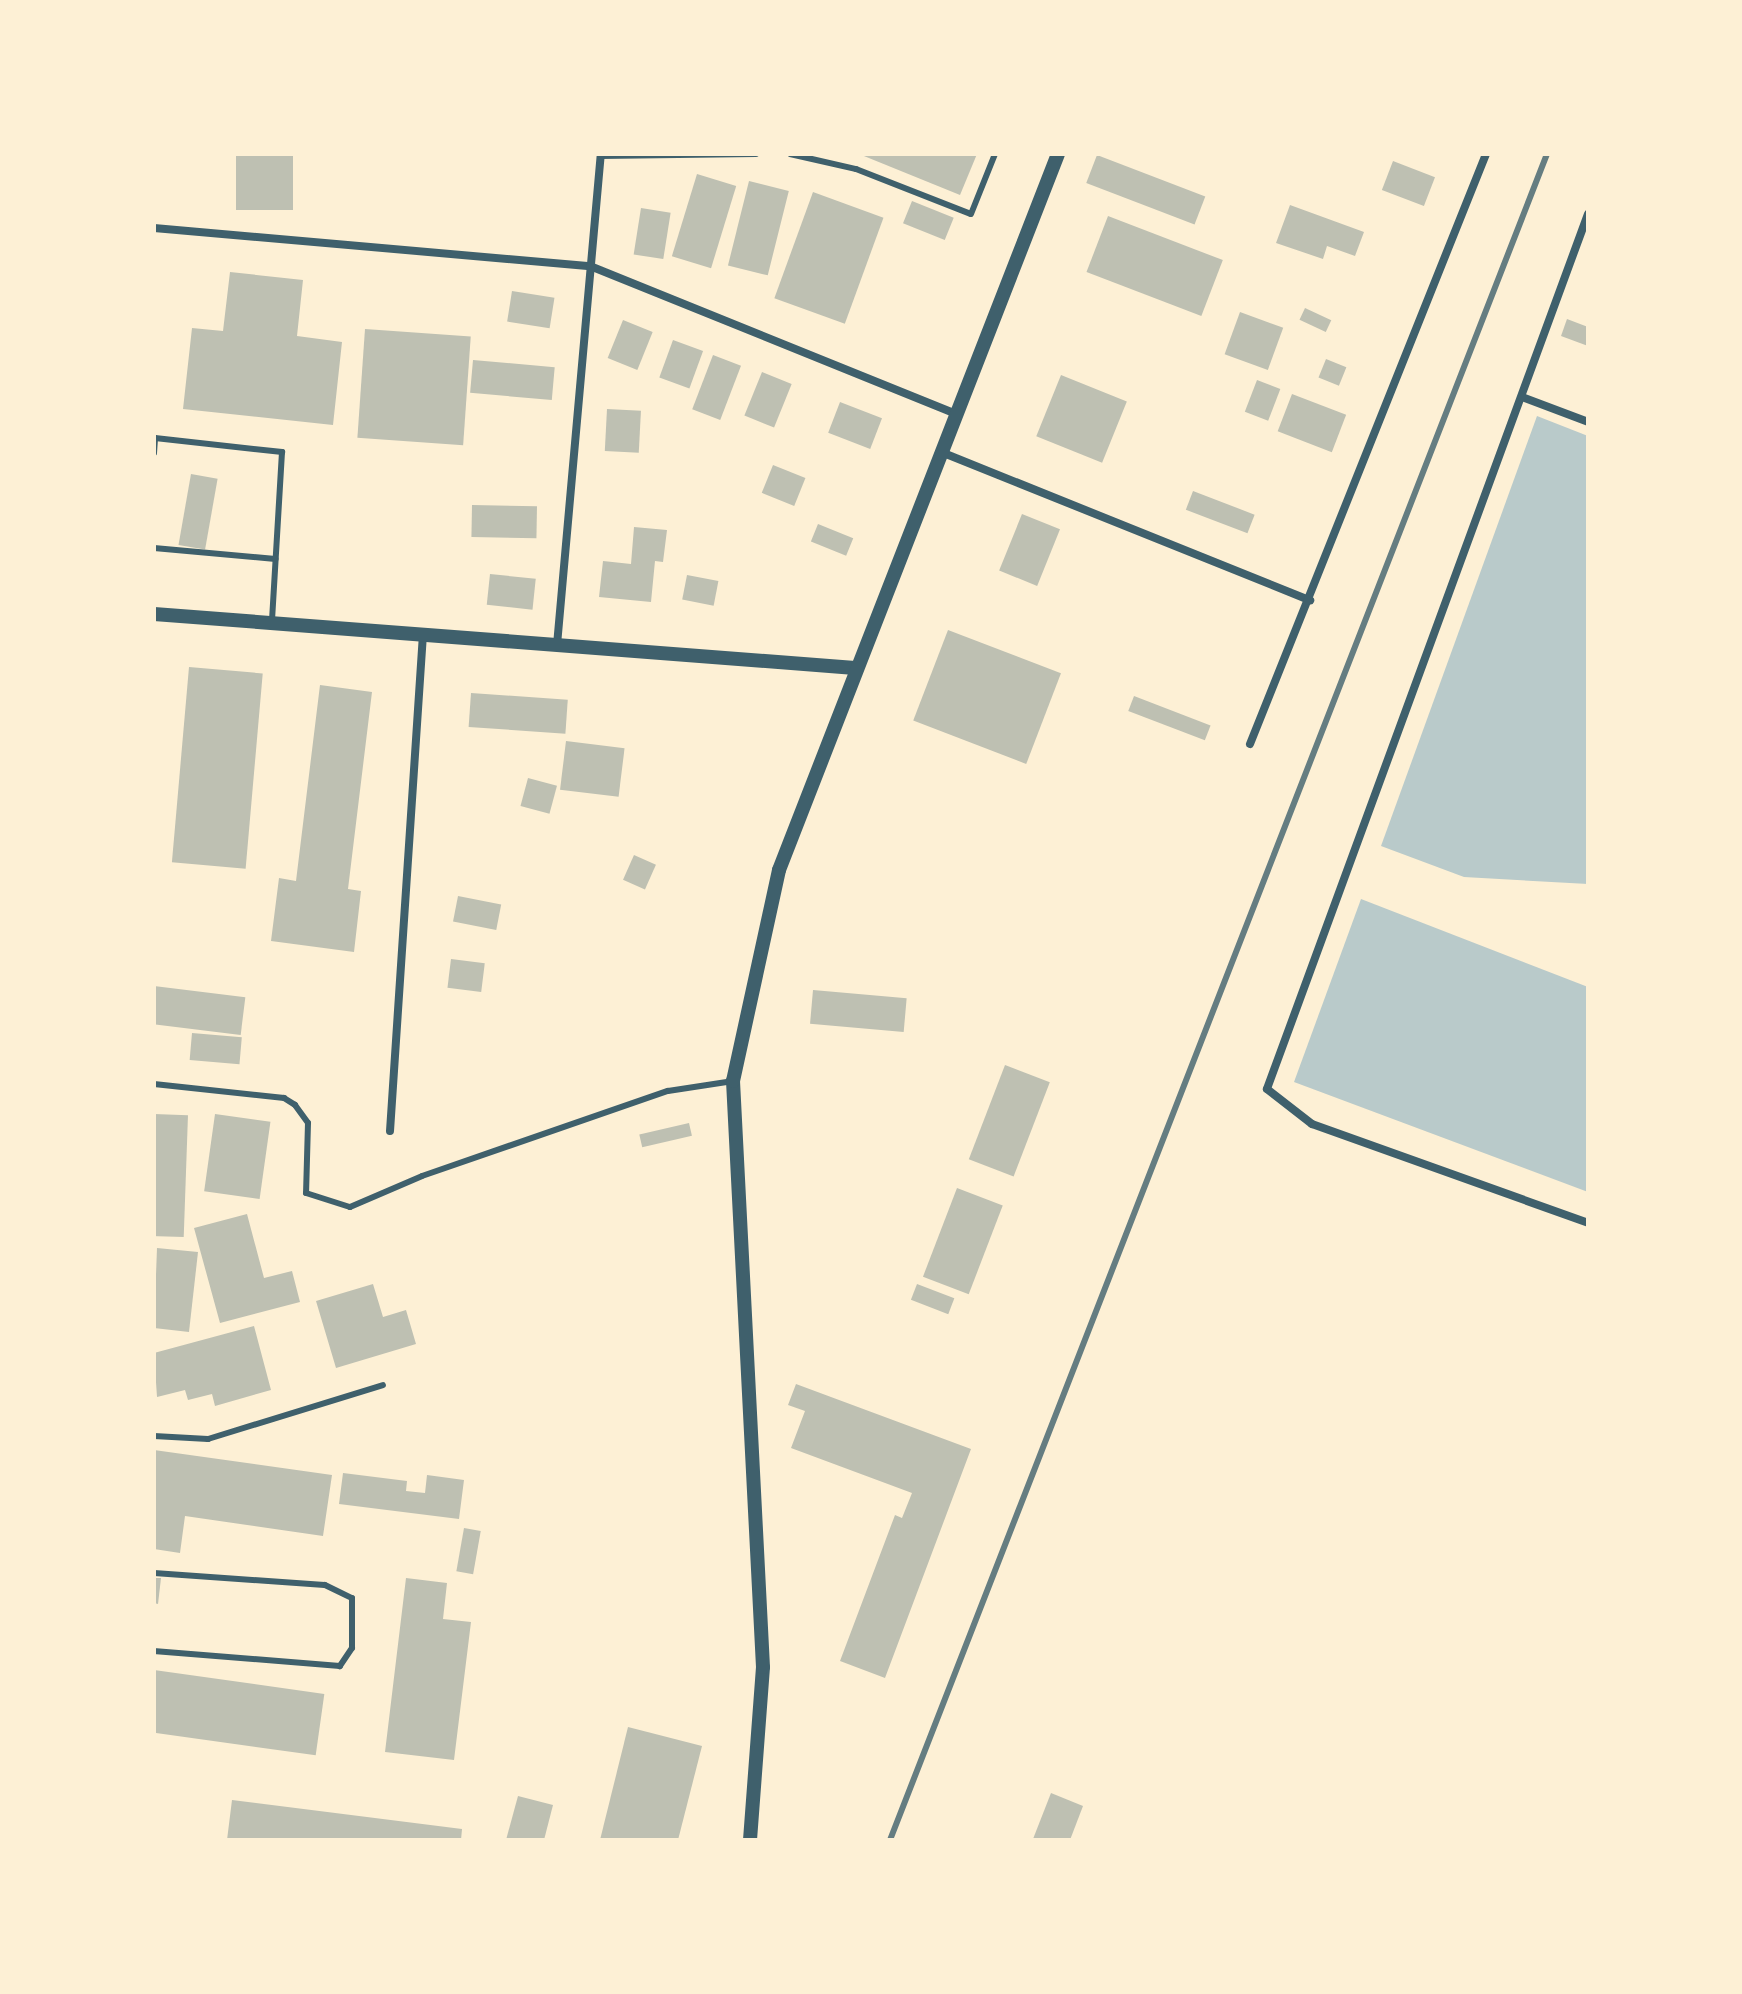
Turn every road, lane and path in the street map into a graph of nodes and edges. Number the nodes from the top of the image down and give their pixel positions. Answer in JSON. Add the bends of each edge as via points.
{"nodes":[{"id":1,"x":756,"y":154,"type":"edge"},
{"id":2,"x":790,"y":154,"type":"edge"},
{"id":3,"x":995,"y":154,"type":"edge"},
{"id":4,"x":1058,"y":154,"type":"edge"},
{"id":5,"x":1486,"y":154,"type":"edge"},
{"id":6,"x":600,"y":155,"type":"edge"},
{"id":7,"x":1588,"y":214,"type":"edge"},
{"id":8,"x":154,"y":228,"type":"edge"},
{"id":9,"x":590,"y":266,"type":"junction"},
{"id":10,"x":1522,"y":397,"type":"junction"},
{"id":11,"x":956,"y":414,"type":"junction"},
{"id":12,"x":1588,"y":422,"type":"edge"},
{"id":13,"x":155,"y":438,"type":"edge"},
{"id":14,"x":941,"y":452,"type":"junction"},
{"id":15,"x":154,"y":453,"type":"edge"},
{"id":16,"x":154,"y":548,"type":"edge"},
{"id":17,"x":276,"y":559,"type":"junction"},
{"id":18,"x":1310,"y":600,"type":"junction"},
{"id":19,"x":154,"y":614,"type":"edge"},
{"id":20,"x":272,"y":621,"type":"junction"},
{"id":21,"x":423,"y":636,"type":"junction"},
{"id":22,"x":557,"y":646,"type":"junction"},
{"id":23,"x":855,"y":668,"type":"junction"},
{"id":24,"x":1250,"y":744,"type":"dead end"},
{"id":25,"x":733,"y":1081,"type":"junction"},
{"id":26,"x":154,"y":1084,"type":"edge"},
{"id":27,"x":390,"y":1131,"type":"dead end"},
{"id":28,"x":1588,"y":1223,"type":"edge"},
{"id":29,"x":383,"y":1385,"type":"dead end"},
{"id":30,"x":154,"y":1436,"type":"edge"},
{"id":31,"x":154,"y":1573,"type":"edge"},
{"id":32,"x":154,"y":1651,"type":"edge"},
{"id":33,"x":750,"y":1840,"type":"edge"}],
"edges":[{"from":1,"to":6,"type":"lane"},
{"from":2,"to":3,"type":"lane","via":[[856,169],[971,214]]},
{"from":4,"to":11,"type":"street"},
{"from":5,"to":18,"type":"street"},
{"from":6,"to":9,"type":"street"},
{"from":7,"to":10,"type":"street"},
{"from":8,"to":9,"type":"street"},
{"from":9,"to":11,"type":"street"},
{"from":9,"to":22,"type":"street"},
{"from":10,"to":12,"type":"street"},
{"from":10,"to":28,"type":"street","via":[[1267,1089],[1312,1124]]},
{"from":11,"to":14,"type":"street"},
{"from":13,"to":15,"type":"lane"},
{"from":13,"to":17,"type":"lane","via":[[282,452]]},
{"from":14,"to":18,"type":"street"},
{"from":14,"to":23,"type":"street"},
{"from":16,"to":17,"type":"lane"},
{"from":17,"to":20,"type":"lane"},
{"from":18,"to":24,"type":"street"},
{"from":19,"to":20,"type":"street"},
{"from":20,"to":21,"type":"street"},
{"from":21,"to":22,"type":"street"},
{"from":21,"to":27,"type":"street"},
{"from":22,"to":23,"type":"street"},
{"from":23,"to":25,"type":"street","via":[[779,870]]},
{"from":25,"to":26,"type":"lane","via":[[668,1091],[422,1176],[350,1207],[306,1193],[308,1123],[284,1098]]},
{"from":25,"to":33,"type":"street","via":[[763,1667]]},
{"from":29,"to":30,"type":"lane","via":[[208,1439]]},
{"from":31,"to":32,"type":"lane","via":[[325,1585],[352,1598],[352,1648],[340,1666]]}]}
